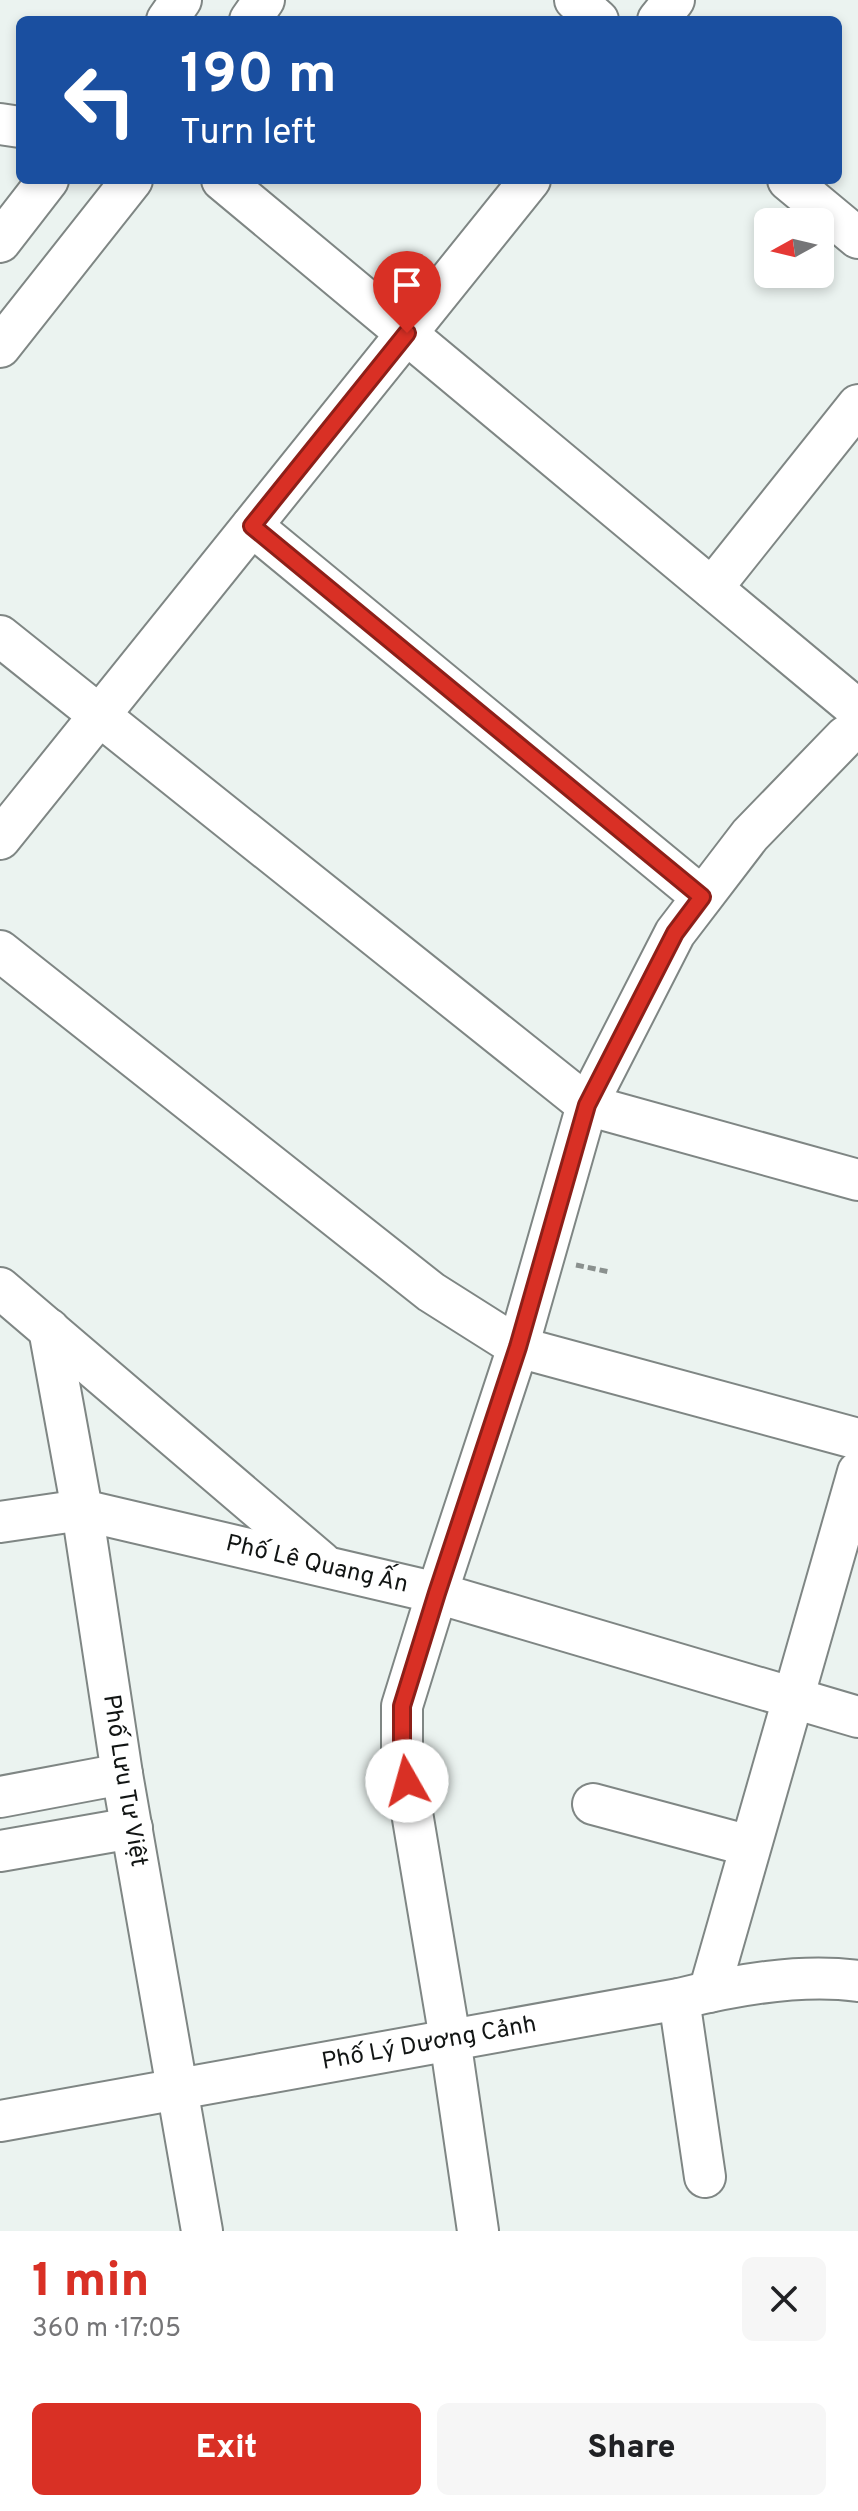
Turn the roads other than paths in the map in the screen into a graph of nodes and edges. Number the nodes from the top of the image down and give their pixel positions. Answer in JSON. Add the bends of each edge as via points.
{"nodes":[{"id":1,"x":575,"y":0,"type":"edge"},
{"id":2,"x":674,"y":0,"type":"edge"},
{"id":3,"x":593,"y":16,"type":"edge"},
{"id":4,"x":661,"y":16,"type":"edge"},
{"id":5,"x":45,"y":184,"type":"edge"},
{"id":6,"x":129,"y":184,"type":"edge"},
{"id":7,"x":227,"y":184,"type":"edge"},
{"id":8,"x":527,"y":184,"type":"edge"},
{"id":9,"x":793,"y":184,"type":"edge"},
{"id":10,"x":858,"y":238,"type":"edge"},
{"id":11,"x":0,"y":242,"type":"edge"},
{"id":12,"x":407,"y":333,"type":"junction"},
{"id":13,"x":0,"y":347,"type":"edge"},
{"id":14,"x":858,"y":405,"type":"edge"},
{"id":15,"x":252,"y":526,"type":"junction"},
{"id":16,"x":712,"y":588,"type":"junction"},
{"id":17,"x":0,"y":636,"type":"edge"},
{"id":18,"x":858,"y":710,"type":"edge"},
{"id":19,"x":99,"y":716,"type":"junction"},
{"id":20,"x":858,"y":728,"type":"edge"},
{"id":21,"x":0,"y":839,"type":"edge"},
{"id":22,"x":702,"y":897,"type":"junction"},
{"id":23,"x":0,"y":951,"type":"edge"},
{"id":24,"x":587,"y":1105,"type":"junction"},
{"id":25,"x":858,"y":1180,"type":"edge"},
{"id":26,"x":0,"y":1288,"type":"edge"},
{"id":27,"x":49,"y":1329,"type":"junction"},
{"id":28,"x":518,"y":1347,"type":"junction"},
{"id":29,"x":858,"y":1439,"type":"edge"},
{"id":30,"x":858,"y":1472,"type":"edge"},
{"id":31,"x":82,"y":1510,"type":"junction"},
{"id":32,"x":0,"y":1522,"type":"edge"},
{"id":33,"x":327,"y":1567,"type":"junction"},
{"id":34,"x":437,"y":1593,"type":"junction"},
{"id":35,"x":793,"y":1699,"type":"junction"},
{"id":36,"x":858,"y":1717,"type":"edge"},
{"id":37,"x":122,"y":1774,"type":"junction"},
{"id":38,"x":0,"y":1797,"type":"edge"},
{"id":39,"x":593,"y":1804,"type":"dead end"},
{"id":40,"x":132,"y":1828,"type":"junction"},
{"id":41,"x":750,"y":1846,"type":"junction"},
{"id":42,"x":0,"y":1851,"type":"edge"},
{"id":43,"x":858,"y":1981,"type":"edge"},
{"id":44,"x":694,"y":1996,"type":"junction"},
{"id":45,"x":450,"y":2039,"type":"junction"},
{"id":46,"x":178,"y":2089,"type":"junction"},
{"id":47,"x":0,"y":2121,"type":"edge"},
{"id":48,"x":705,"y":2177,"type":"dead end"},
{"id":49,"x":202,"y":2231,"type":"edge"},
{"id":50,"x":478,"y":2231,"type":"edge"}],
"edges":[{"from":1,"to":3,"type":"street"},
{"from":2,"to":4,"type":"street"},
{"from":5,"to":11,"type":"street"},
{"from":6,"to":13,"type":"street"},
{"from":7,"to":12,"type":"street"},
{"from":8,"to":12,"type":"street"},
{"from":9,"to":10,"type":"street"},
{"from":12,"to":15,"type":"street"},
{"from":12,"to":16,"type":"street"},
{"from":14,"to":16,"type":"street"},
{"from":15,"to":19,"type":"street"},
{"from":15,"to":22,"type":"street"},
{"from":16,"to":18,"type":"street"},
{"from":17,"to":19,"type":"street"},
{"from":19,"to":21,"type":"street"},
{"from":19,"to":24,"type":"street"},
{"from":20,"to":22,"type":"street","via":[[750,835]]},
{"from":22,"to":24,"type":"street","via":[[675,933]]},
{"from":23,"to":28,"type":"street","via":[[431,1292]]},
{"from":24,"to":25,"type":"street"},
{"from":24,"to":28,"type":"street"},
{"from":26,"to":27,"type":"street"},
{"from":27,"to":31,"type":"street","name":"Phố Lưu Tư Việt"},
{"from":27,"to":33,"type":"street"},
{"from":28,"to":29,"type":"street"},
{"from":28,"to":34,"type":"street"},
{"from":30,"to":35,"type":"street"},
{"from":31,"to":32,"type":"street","name":"Phố Lê Quang Ấn"},
{"from":31,"to":33,"type":"street","name":"Phố Lê Quang Ấn"},
{"from":31,"to":37,"type":"street","name":"Phố Lưu Tư Việt"},
{"from":33,"to":34,"type":"street","name":"Phố Lê Quang Ấn"},
{"from":34,"to":35,"type":"street","name":"Phố Lê Quang Ấn"},
{"from":34,"to":45,"type":"street","via":[[402,1706],[402,1753]]},
{"from":35,"to":36,"type":"street","name":"Phố Lê Quang Ấn"},
{"from":35,"to":41,"type":"street"},
{"from":37,"to":38,"type":"street"},
{"from":37,"to":40,"type":"street","name":"Phố Lưu Tư Việt"},
{"from":39,"to":41,"type":"street"},
{"from":40,"to":42,"type":"street"},
{"from":40,"to":46,"type":"street","name":"Phố Lưu Tư Việt"},
{"from":41,"to":44,"type":"street"},
{"from":43,"to":44,"type":"street","name":"Phố Lý Dương Cảnh","via":[[795,1980]]},
{"from":44,"to":45,"type":"street","name":"Phố Lý Dương Cảnh"},
{"from":44,"to":48,"type":"street"},
{"from":45,"to":46,"type":"street","name":"Phố Lý Dương Cảnh"},
{"from":45,"to":50,"type":"street"},
{"from":46,"to":47,"type":"street","name":"Phố Lý Dương Cảnh"},
{"from":46,"to":49,"type":"street","name":"Phố Lưu Tư Việt"}]}
